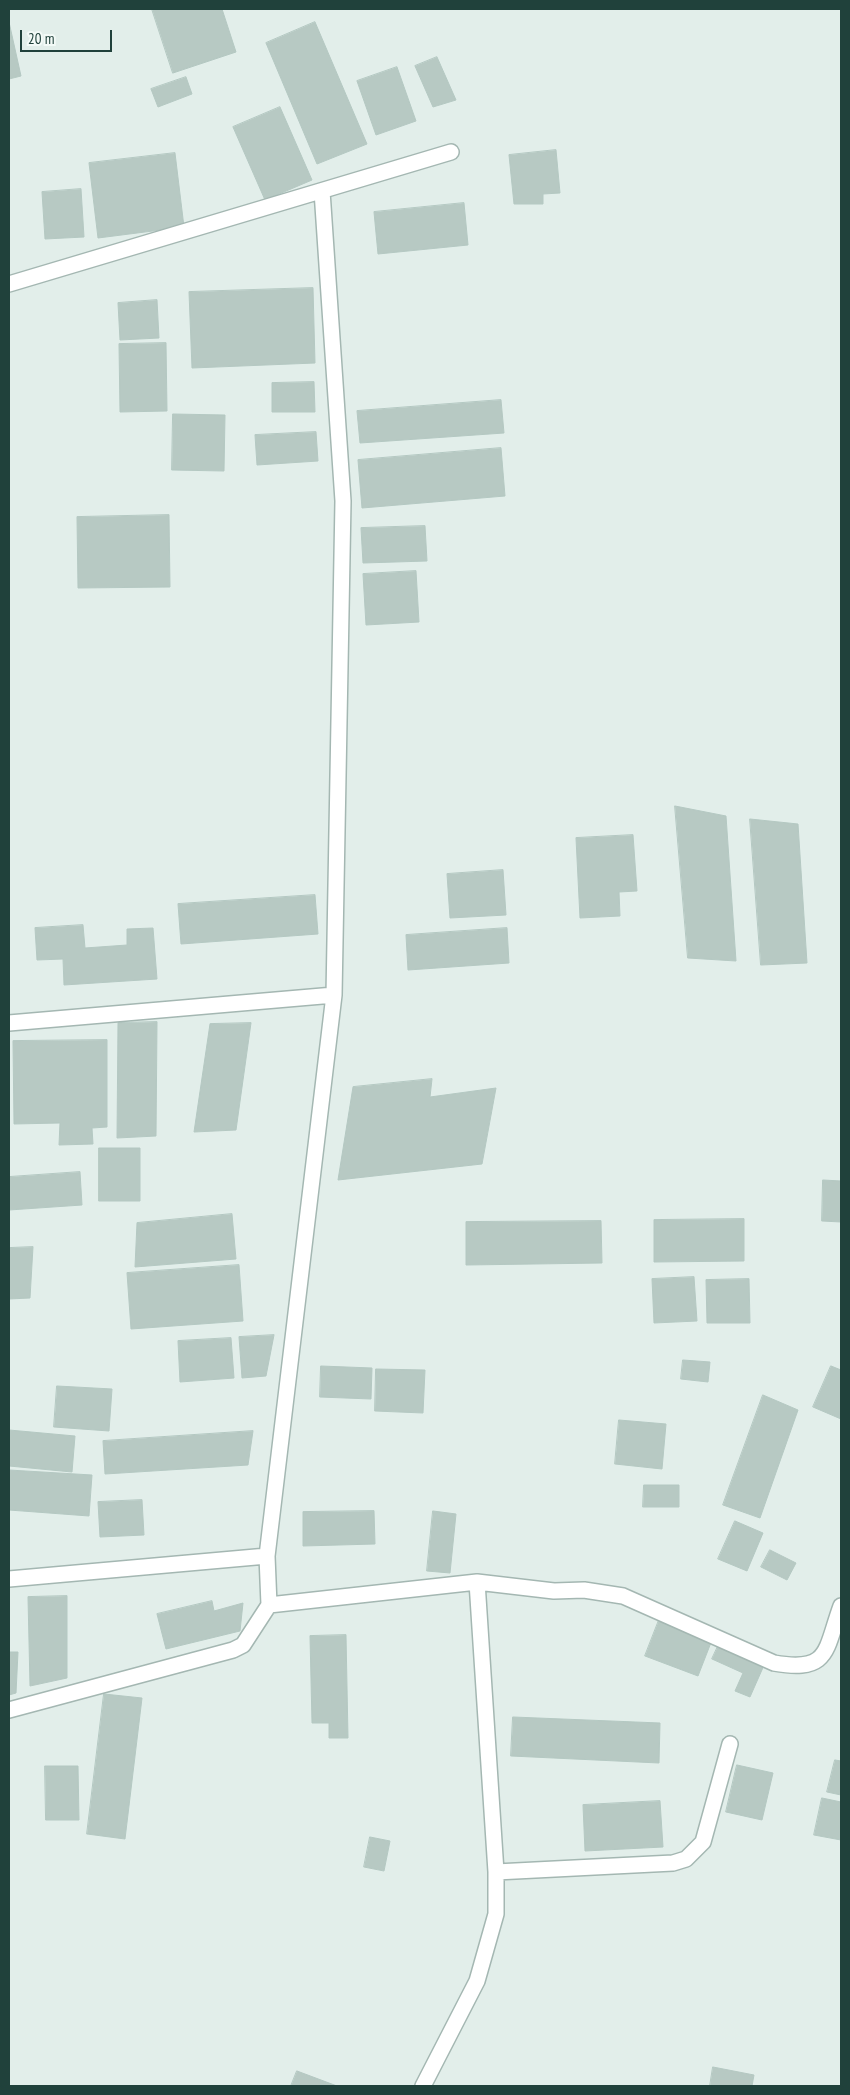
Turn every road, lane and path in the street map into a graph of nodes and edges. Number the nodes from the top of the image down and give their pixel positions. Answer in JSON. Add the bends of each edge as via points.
{"nodes":[{"id":1,"x":450,"y":152,"type":"dead end"},
{"id":2,"x":322,"y":191,"type":"junction"},
{"id":3,"x":9,"y":284,"type":"edge"},
{"id":4,"x":334,"y":995,"type":"junction"},
{"id":5,"x":9,"y":1023,"type":"edge"},
{"id":6,"x":267,"y":1556,"type":"junction"},
{"id":7,"x":9,"y":1579,"type":"edge"},
{"id":8,"x":477,"y":1582,"type":"junction"},
{"id":9,"x":269,"y":1605,"type":"junction"},
{"id":10,"x":841,"y":1606,"type":"edge"},
{"id":11,"x":9,"y":1710,"type":"edge"},
{"id":12,"x":730,"y":1744,"type":"dead end"},
{"id":13,"x":496,"y":1872,"type":"junction"},
{"id":14,"x":423,"y":2086,"type":"edge"}],
"edges":[{"from":1,"to":2,"type":"street"},
{"from":2,"to":3,"type":"street"},
{"from":2,"to":4,"type":"street","via":[[343,501]]},
{"from":4,"to":5,"type":"street"},
{"from":4,"to":6,"type":"street"},
{"from":6,"to":7,"type":"street"},
{"from":6,"to":9,"type":"street"},
{"from":8,"to":9,"type":"street"},
{"from":8,"to":10,"type":"street","via":[[622,1596],[774,1663],[794,1666],[811,1664],[823,1656]]},
{"from":8,"to":13,"type":"street"},
{"from":9,"to":11,"type":"street","via":[[243,1645],[233,1650]]},
{"from":12,"to":13,"type":"street","via":[[703,1842],[686,1859],[673,1863]]},
{"from":13,"to":14,"type":"street","via":[[496,1914],[477,1981]]}]}
